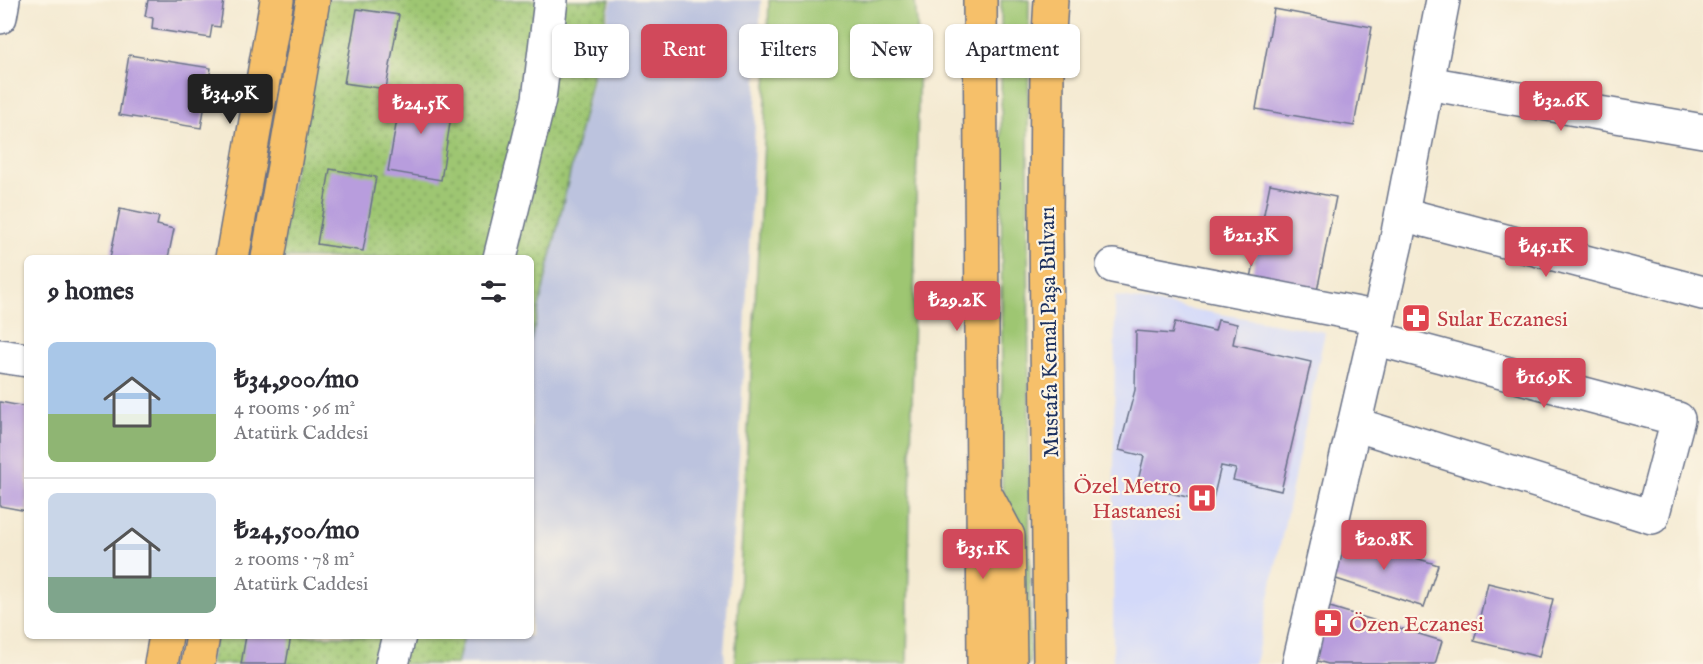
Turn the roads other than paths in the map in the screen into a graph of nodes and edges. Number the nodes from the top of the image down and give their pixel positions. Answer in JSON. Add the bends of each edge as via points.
{"nodes":[{"id":1,"x":3,"y":0,"type":"edge"},
{"id":2,"x":278,"y":0,"type":"edge"},
{"id":3,"x":314,"y":0,"type":"edge"},
{"id":4,"x":551,"y":0,"type":"edge"},
{"id":5,"x":980,"y":0,"type":"edge"},
{"id":6,"x":1051,"y":0,"type":"edge"},
{"id":7,"x":1443,"y":0,"type":"edge"},
{"id":8,"x":0,"y":16,"type":"edge"},
{"id":9,"x":1427,"y":83,"type":"junction"},
{"id":10,"x":1703,"y":131,"type":"edge"},
{"id":11,"x":1402,"y":214,"type":"junction"},
{"id":12,"x":233,"y":255,"type":"edge"},
{"id":13,"x":269,"y":255,"type":"edge"},
{"id":14,"x":501,"y":255,"type":"edge"},
{"id":15,"x":1113,"y":266,"type":"dead end"},
{"id":16,"x":1703,"y":292,"type":"edge"},
{"id":17,"x":1376,"y":328,"type":"junction"},
{"id":18,"x":0,"y":356,"type":"edge"},
{"id":19,"x":24,"y":360,"type":"edge"},
{"id":20,"x":1354,"y":424,"type":"junction"},
{"id":21,"x":983,"y":489,"type":"junction"},
{"id":22,"x":165,"y":639,"type":"edge"},
{"id":23,"x":202,"y":639,"type":"edge"},
{"id":24,"x":398,"y":639,"type":"edge"},
{"id":25,"x":1052,"y":660,"type":"edge"},
{"id":26,"x":161,"y":664,"type":"edge"},
{"id":27,"x":198,"y":664,"type":"edge"},
{"id":28,"x":392,"y":664,"type":"edge"},
{"id":29,"x":984,"y":664,"type":"edge"},
{"id":30,"x":1010,"y":664,"type":"edge"},
{"id":31,"x":1299,"y":664,"type":"edge"}],
"edges":[{"from":1,"to":8,"type":"street"},
{"from":2,"to":12,"type":"main road"},
{"from":3,"to":13,"type":"main road"},
{"from":4,"to":14,"type":"street","via":[[539,99]]},
{"from":5,"to":21,"type":"main road"},
{"from":6,"to":25,"type":"main road","name":"Mustafa Kemal Paşa Bulvarı","via":[[1046,207]]},
{"from":7,"to":9,"type":"street"},
{"from":9,"to":10,"type":"street"},
{"from":9,"to":11,"type":"street"},
{"from":11,"to":16,"type":"street"},
{"from":11,"to":17,"type":"street"},
{"from":15,"to":17,"type":"street"},
{"from":17,"to":20,"type":"street"},
{"from":17,"to":20,"type":"street","via":[[1678,419],[1652,517]]},
{"from":18,"to":19,"type":"street"},
{"from":20,"to":31,"type":"street"},
{"from":21,"to":29,"type":"main road"},
{"from":21,"to":30,"type":"main road","via":[[1008,536]]},
{"from":22,"to":26,"type":"main road"},
{"from":23,"to":27,"type":"main road"},
{"from":24,"to":28,"type":"street"}]}
